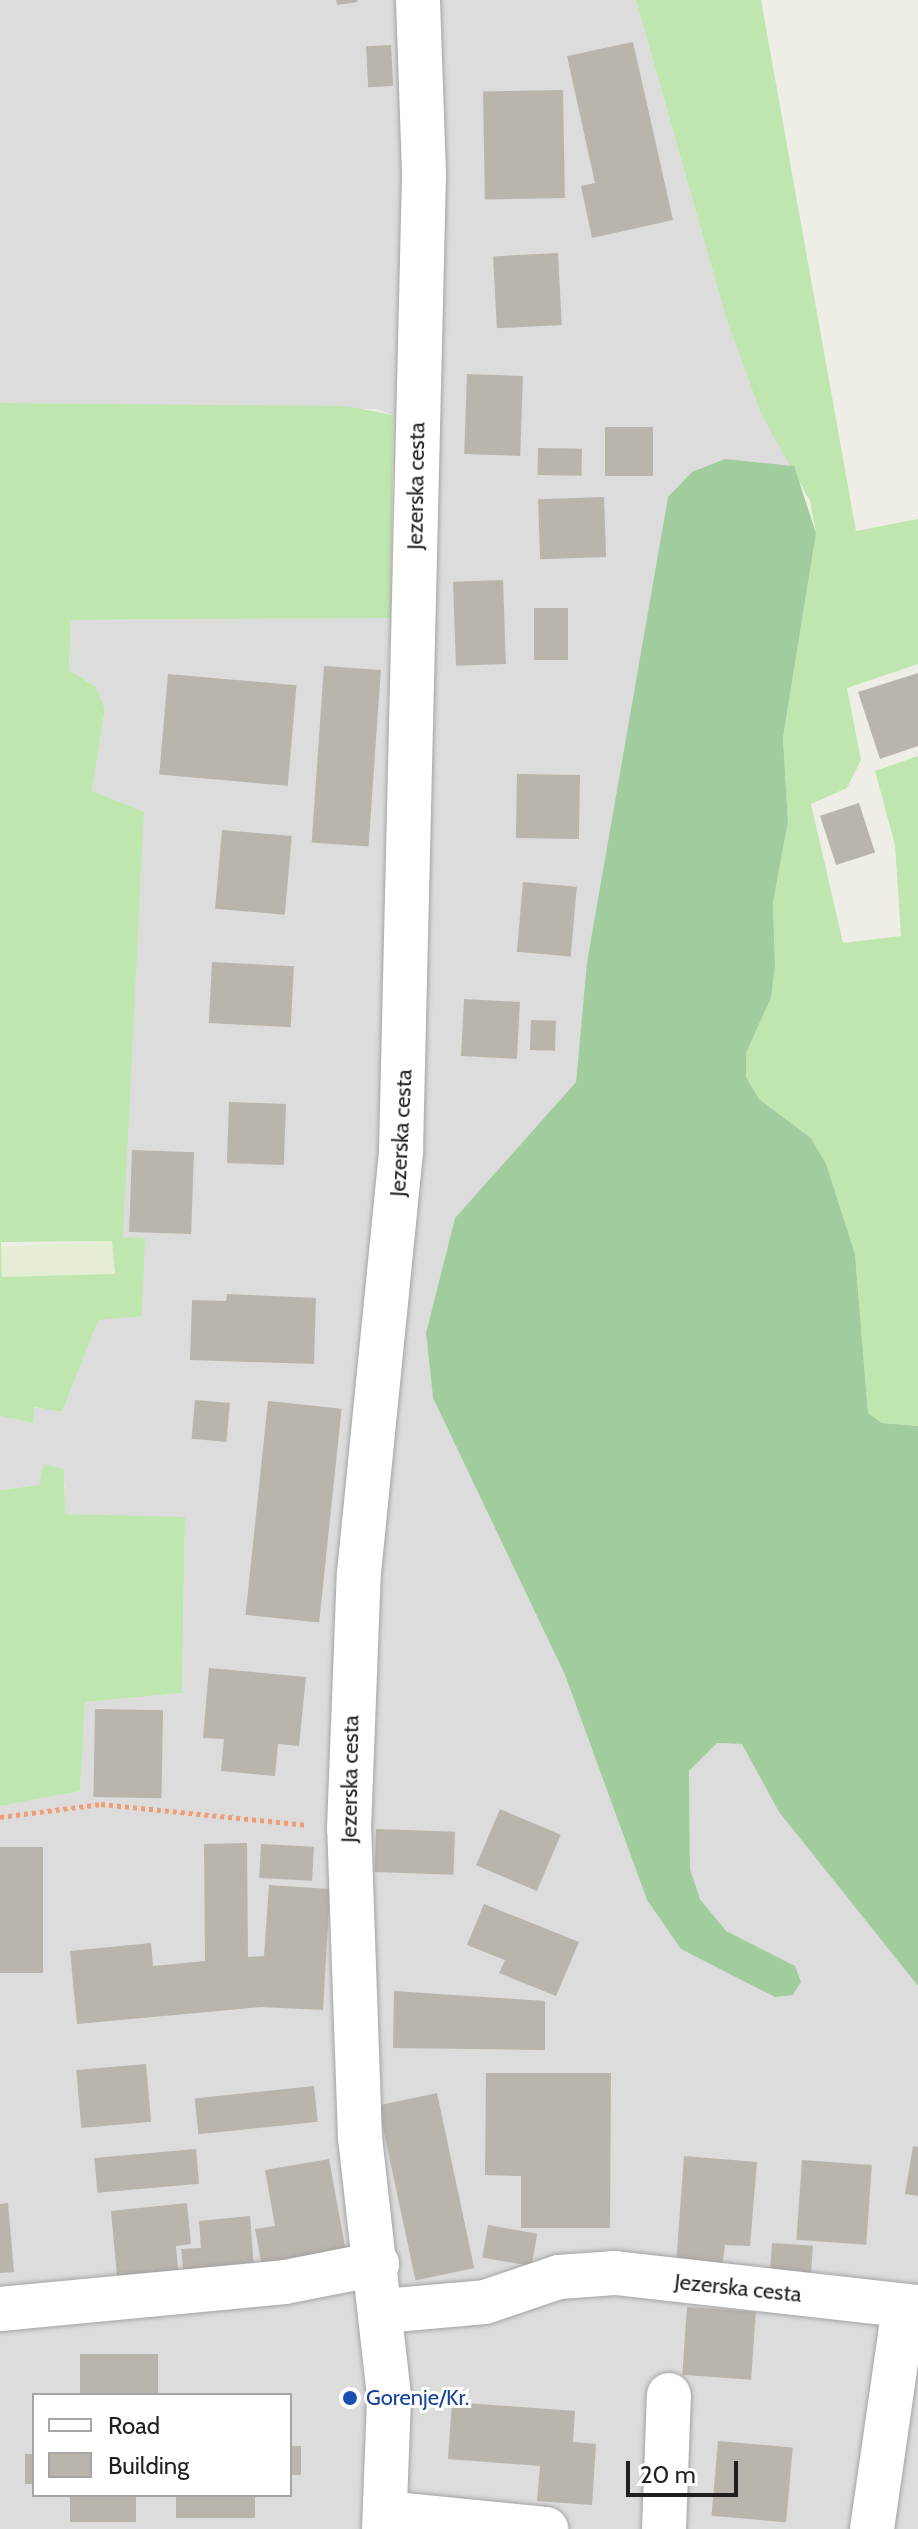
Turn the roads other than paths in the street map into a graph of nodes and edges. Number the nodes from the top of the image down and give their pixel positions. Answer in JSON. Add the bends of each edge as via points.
{"nodes":[{"id":1,"x":418,"y":0,"type":"edge"},
{"id":2,"x":377,"y":2264,"type":"junction"},
{"id":3,"x":911,"y":2307,"type":"edge"},
{"id":4,"x":0,"y":2309,"type":"edge"},
{"id":5,"x":383,"y":2311,"type":"junction"},
{"id":6,"x":669,"y":2395,"type":"dead end"},
{"id":7,"x":385,"y":2521,"type":"edge"},
{"id":8,"x":546,"y":2529,"type":"edge"},
{"id":9,"x":664,"y":2529,"type":"edge"},
{"id":10,"x":872,"y":2529,"type":"edge"}],
"edges":[{"from":1,"to":2,"type":"street","name":"Jezerska cesta","via":[[424,173],[401,1150],[359,1573],[349,1829],[360,2138]]},
{"from":2,"to":4,"type":"street","via":[[285,2282]]},
{"from":2,"to":5,"type":"street","name":"Jezerska cesta"},
{"from":3,"to":5,"type":"street","name":"Jezerska cesta","via":[[615,2273],[559,2277],[485,2302]]},
{"from":3,"to":10,"type":"street"},
{"from":5,"to":7,"type":"street","name":"Jezerska cesta"},
{"from":6,"to":9,"type":"street"},
{"from":7,"to":8,"type":"street"}]}
